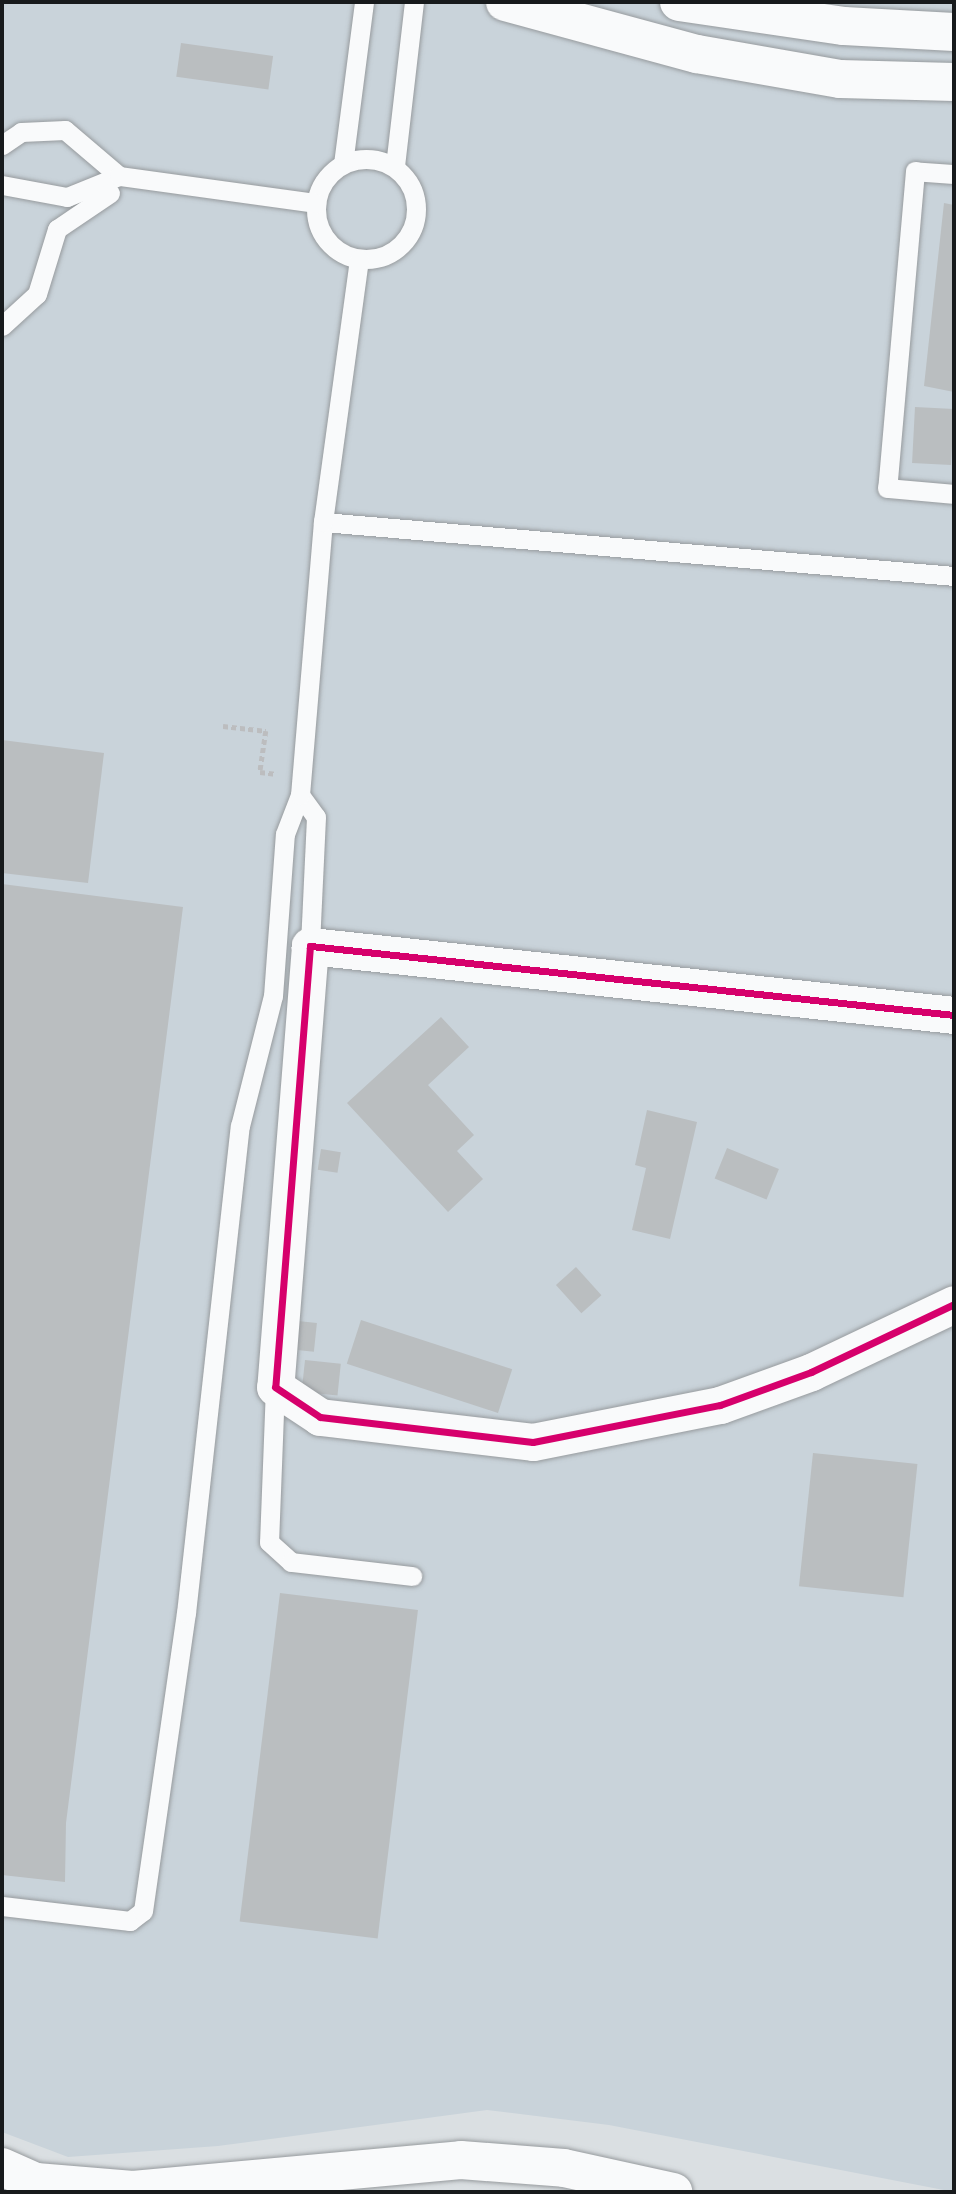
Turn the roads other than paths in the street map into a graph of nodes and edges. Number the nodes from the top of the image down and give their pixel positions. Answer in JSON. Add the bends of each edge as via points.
{"nodes":[{"id":1,"x":364,"y":2,"type":"edge"},
{"id":2,"x":414,"y":2,"type":"edge"},
{"id":3,"x":505,"y":2,"type":"edge"},
{"id":4,"x":679,"y":2,"type":"edge"},
{"id":5,"x":954,"y":33,"type":"edge"},
{"id":6,"x":954,"y":82,"type":"edge"},
{"id":7,"x":2,"y":145,"type":"edge"},
{"id":8,"x":343,"y":164,"type":"junction"},
{"id":9,"x":395,"y":166,"type":"junction"},
{"id":10,"x":954,"y":174,"type":"edge"},
{"id":11,"x":118,"y":176,"type":"junction"},
{"id":12,"x":140,"y":179,"type":"junction"},
{"id":13,"x":2,"y":185,"type":"edge"},
{"id":14,"x":316,"y":202,"type":"junction"},
{"id":15,"x":359,"y":259,"type":"junction"},
{"id":16,"x":2,"y":326,"type":"edge"},
{"id":17,"x":954,"y":494,"type":"edge"},
{"id":18,"x":323,"y":522,"type":"junction"},
{"id":19,"x":954,"y":576,"type":"edge"},
{"id":20,"x":301,"y":786,"type":"junction"},
{"id":21,"x":310,"y":946,"type":"junction"},
{"id":22,"x":954,"y":1015,"type":"edge"},
{"id":23,"x":954,"y":1304,"type":"edge"},
{"id":24,"x":275,"y":1387,"type":"junction"},
{"id":25,"x":412,"y":1576,"type":"dead end"},
{"id":26,"x":2,"y":1906,"type":"edge"},
{"id":27,"x":2,"y":2167,"type":"edge"},
{"id":28,"x":673,"y":2192,"type":"edge"}],
"edges":[{"from":1,"to":8,"type":"lane"},
{"from":2,"to":9,"type":"lane"},
{"from":3,"to":6,"type":"main road","via":[[697,54],[840,79]]},
{"from":4,"to":5,"type":"main road","via":[[844,26]]},
{"from":7,"to":11,"type":"lane","via":[[21,132],[65,130]]},
{"from":8,"to":9,"type":"lane","via":[[360,158]]},
{"from":8,"to":14,"type":"lane","via":[[330,174]]},
{"from":9,"to":15,"type":"lane","via":[[416,198],[416,217],[397,250]]},
{"from":10,"to":17,"type":"lane","via":[[915,171],[887,488]]},
{"from":11,"to":12,"type":"lane"},
{"from":11,"to":13,"type":"lane","via":[[67,197],[23,194]]},
{"from":12,"to":14,"type":"lane"},
{"from":12,"to":16,"type":"lane","via":[[57,229],[37,294]]},
{"from":14,"to":15,"type":"lane","via":[[326,240]]},
{"from":15,"to":18,"type":"lane"},
{"from":18,"to":19,"type":"lane"},
{"from":18,"to":20,"type":"lane"},
{"from":20,"to":21,"type":"lane","via":[[316,817]]},
{"from":20,"to":26,"type":"lane","via":[[285,834],[273,996],[240,1126],[186,1613],[143,1911],[130,1921]]},
{"from":21,"to":22,"type":"street"},
{"from":21,"to":24,"type":"street"},
{"from":23,"to":24,"type":"street","via":[[811,1372],[720,1405],[533,1442],[320,1418],[299,1409]]},
{"from":24,"to":25,"type":"lane","via":[[269,1542],[291,1562]]},
{"from":27,"to":28,"type":"main road","via":[[36,2182],[133,2190],[461,2160],[564,2168]]}]}
